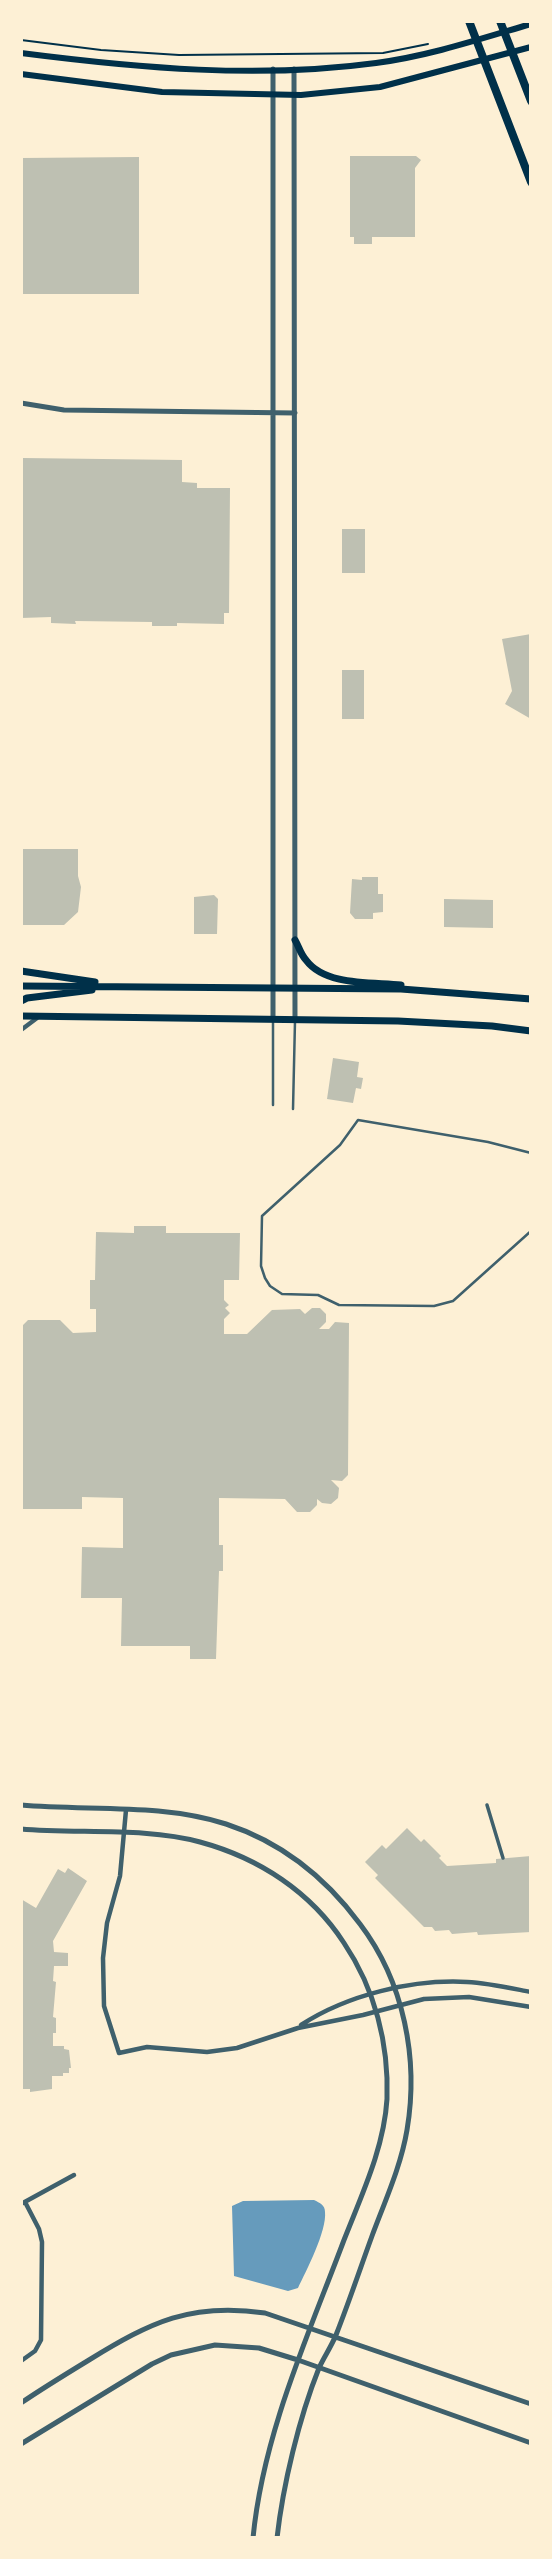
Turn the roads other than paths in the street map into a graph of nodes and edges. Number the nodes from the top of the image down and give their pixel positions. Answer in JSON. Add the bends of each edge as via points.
{"nodes":[{"id":1,"x":470,"y":21,"type":"edge"},
{"id":2,"x":500,"y":21,"type":"edge"},
{"id":3,"x":531,"y":24,"type":"edge"},
{"id":4,"x":531,"y":47,"type":"edge"},
{"id":5,"x":21,"y":53,"type":"edge"},
{"id":6,"x":273,"y":69,"type":"junction"},
{"id":7,"x":294,"y":69,"type":"junction"},
{"id":8,"x":21,"y":74,"type":"edge"},
{"id":9,"x":273,"y":95,"type":"junction"},
{"id":10,"x":294,"y":95,"type":"junction"},
{"id":11,"x":531,"y":101,"type":"edge"},
{"id":12,"x":531,"y":182,"type":"edge"},
{"id":13,"x":21,"y":403,"type":"edge"},
{"id":14,"x":274,"y":413,"type":"junction"},
{"id":15,"x":295,"y":413,"type":"junction"},
{"id":16,"x":295,"y":940,"type":"junction"},
{"id":17,"x":21,"y":971,"type":"edge"},
{"id":18,"x":21,"y":986,"type":"edge"},
{"id":19,"x":124,"y":986,"type":"junction"},
{"id":20,"x":273,"y":988,"type":"junction"},
{"id":21,"x":295,"y":988,"type":"junction"},
{"id":22,"x":460,"y":992,"type":"junction"},
{"id":23,"x":531,"y":999,"type":"edge"},
{"id":24,"x":21,"y":1001,"type":"edge"},
{"id":25,"x":21,"y":1016,"type":"edge"},
{"id":26,"x":38,"y":1017,"type":"junction"},
{"id":27,"x":273,"y":1019,"type":"junction"},
{"id":28,"x":295,"y":1019,"type":"junction"},
{"id":29,"x":21,"y":1030,"type":"edge"},
{"id":30,"x":531,"y":1031,"type":"edge"},
{"id":31,"x":273,"y":1105,"type":"dead end"},
{"id":32,"x":293,"y":1109,"type":"dead end"},
{"id":33,"x":531,"y":1153,"type":"edge"},
{"id":34,"x":531,"y":1231,"type":"edge"},
{"id":35,"x":21,"y":1805,"type":"edge"},
{"id":36,"x":486,"y":1805,"type":"dead end"},
{"id":37,"x":126,"y":1810,"type":"junction"},
{"id":38,"x":21,"y":1829,"type":"edge"},
{"id":39,"x":124,"y":1834,"type":"junction"},
{"id":40,"x":503,"y":1858,"type":"dead end"},
{"id":41,"x":394,"y":1989,"type":"junction"},
{"id":42,"x":531,"y":1992,"type":"edge"},
{"id":43,"x":370,"y":1995,"type":"junction"},
{"id":44,"x":401,"y":2004,"type":"junction"},
{"id":45,"x":531,"y":2007,"type":"edge"},
{"id":46,"x":377,"y":2010,"type":"junction"},
{"id":47,"x":298,"y":2028,"type":"junction"},
{"id":48,"x":74,"y":2175,"type":"dead end"},
{"id":49,"x":23,"y":2203,"type":"edge"},
{"id":50,"x":311,"y":2328,"type":"junction"},
{"id":51,"x":335,"y":2337,"type":"junction"},
{"id":52,"x":298,"y":2360,"type":"junction"},
{"id":53,"x":21,"y":2361,"type":"edge"},
{"id":54,"x":319,"y":2369,"type":"junction"},
{"id":55,"x":21,"y":2403,"type":"edge"},
{"id":56,"x":531,"y":2404,"type":"edge"},
{"id":57,"x":531,"y":2443,"type":"edge"},
{"id":58,"x":21,"y":2444,"type":"edge"},
{"id":59,"x":253,"y":2538,"type":"edge"},
{"id":60,"x":277,"y":2538,"type":"edge"}],
"edges":[{"from":1,"to":12,"type":"highway"},
{"from":2,"to":11,"type":"highway"},
{"from":3,"to":7,"type":"main road","via":[[378,63]]},
{"from":4,"to":10,"type":"main road","via":[[356,91]]},
{"from":5,"to":6,"type":"main road","via":[[160,68]]},
{"from":6,"to":7,"type":"main road"},
{"from":6,"to":9,"type":"street"},
{"from":7,"to":10,"type":"street"},
{"from":8,"to":9,"type":"main road","via":[[162,92]]},
{"from":9,"to":10,"type":"main road"},
{"from":9,"to":14,"type":"street"},
{"from":10,"to":15,"type":"street"},
{"from":13,"to":14,"type":"street","via":[[64,410]]},
{"from":14,"to":15,"type":"street"},
{"from":14,"to":20,"type":"street"},
{"from":15,"to":16,"type":"street"},
{"from":16,"to":21,"type":"street"},
{"from":16,"to":22,"type":"highway","via":[[304,959],[333,978]]},
{"from":17,"to":19,"type":"highway"},
{"from":18,"to":19,"type":"highway"},
{"from":19,"to":20,"type":"highway"},
{"from":19,"to":24,"type":"highway"},
{"from":20,"to":21,"type":"highway"},
{"from":20,"to":27,"type":"street"},
{"from":21,"to":22,"type":"highway"},
{"from":21,"to":28,"type":"street"},
{"from":22,"to":23,"type":"highway"},
{"from":25,"to":26,"type":"highway"},
{"from":26,"to":27,"type":"highway"},
{"from":26,"to":29,"type":"street"},
{"from":27,"to":28,"type":"highway"},
{"from":27,"to":31,"type":"lane"},
{"from":28,"to":30,"type":"highway","via":[[458,1023]]},
{"from":28,"to":32,"type":"lane"},
{"from":33,"to":34,"type":"lane","via":[[358,1120],[340,1146],[262,1216],[261,1266],[265,1278],[282,1294],[318,1294],[339,1306],[434,1306],[460,1297]]},
{"from":35,"to":37,"type":"street"},
{"from":36,"to":40,"type":"street"},
{"from":37,"to":39,"type":"street"},
{"from":37,"to":41,"type":"street","via":[[181,1814],[226,1824],[288,1853],[322,1880],[353,1914],[379,1953]]},
{"from":38,"to":39,"type":"street"},
{"from":39,"to":43,"type":"street","via":[[197,1841],[271,1872],[306,1898],[336,1930]]},
{"from":39,"to":47,"type":"street","via":[[103,1958],[104,2006],[119,2053],[147,2047],[206,2052],[237,2048]]},
{"from":41,"to":42,"type":"street","via":[[467,1982]]},
{"from":41,"to":43,"type":"street"},
{"from":41,"to":44,"type":"street"},
{"from":43,"to":46,"type":"street"},
{"from":43,"to":47,"type":"street","via":[[320,2013]]},
{"from":44,"to":45,"type":"street","via":[[447,1997]]},
{"from":44,"to":46,"type":"street"},
{"from":44,"to":51,"type":"street","via":[[411,2068],[407,2132]]},
{"from":46,"to":47,"type":"street"},
{"from":46,"to":50,"type":"street","via":[[387,2070],[380,2144]]},
{"from":48,"to":49,"type":"street"},
{"from":49,"to":53,"type":"street","via":[[42,2242],[42,2334],[35,2351]]},
{"from":50,"to":51,"type":"street"},
{"from":50,"to":52,"type":"street"},
{"from":50,"to":55,"type":"street","via":[[242,2310],[176,2316],[131,2334]]},
{"from":51,"to":54,"type":"street"},
{"from":51,"to":56,"type":"street"},
{"from":52,"to":54,"type":"street"},
{"from":52,"to":58,"type":"street","via":[[238,2345],[171,2355]]},
{"from":52,"to":59,"type":"street","via":[[269,2453]]},
{"from":54,"to":57,"type":"street"},
{"from":54,"to":60,"type":"street","via":[[292,2459]]}]}
